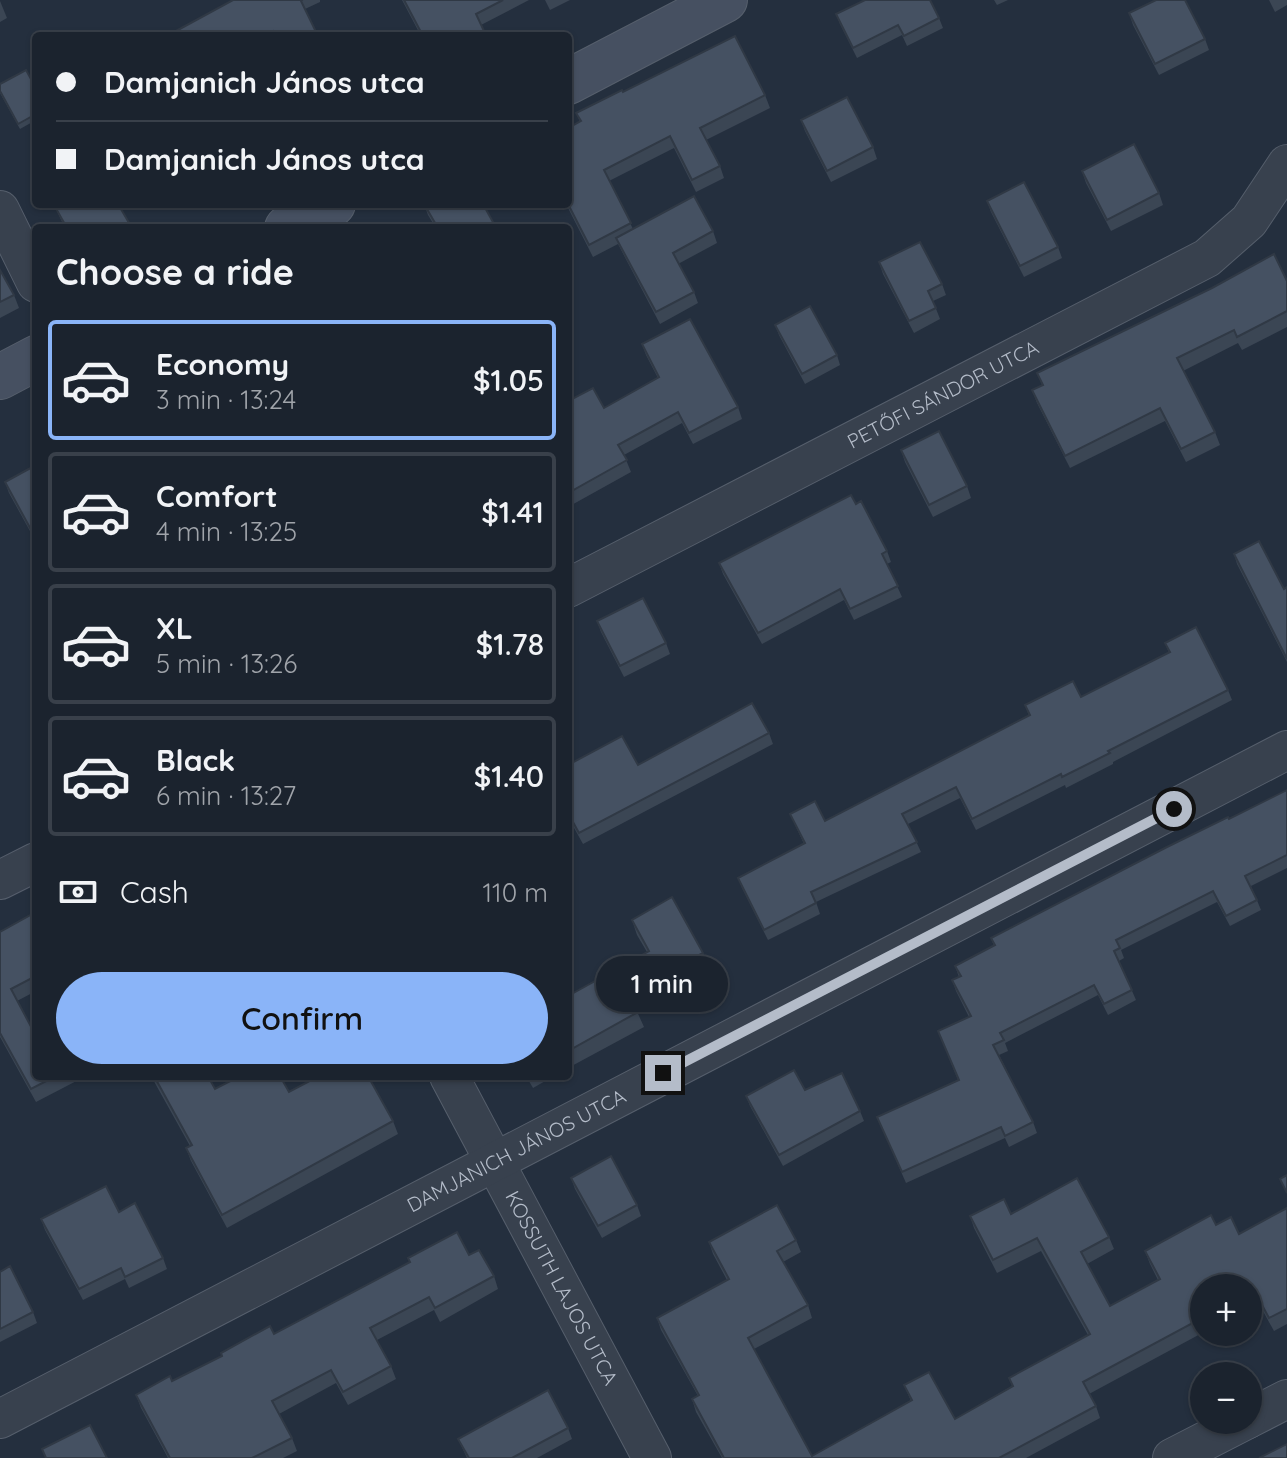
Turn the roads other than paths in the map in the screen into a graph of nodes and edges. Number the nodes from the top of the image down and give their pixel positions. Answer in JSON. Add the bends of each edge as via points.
{"nodes":[{"id":1,"x":725,"y":0,"type":"edge"},
{"id":2,"x":572,"y":80,"type":"edge"},
{"id":3,"x":1287,"y":164,"type":"edge"},
{"id":4,"x":325,"y":208,"type":"edge"},
{"id":5,"x":0,"y":210,"type":"edge"},
{"id":6,"x":295,"y":224,"type":"edge"},
{"id":7,"x":32,"y":275,"type":"edge"},
{"id":8,"x":32,"y":360,"type":"edge"},
{"id":9,"x":0,"y":377,"type":"edge"},
{"id":10,"x":572,"y":586,"type":"edge"},
{"id":11,"x":1287,"y":750,"type":"edge"},
{"id":12,"x":32,"y":864,"type":"edge"},
{"id":13,"x":0,"y":880,"type":"edge"},
{"id":14,"x":451,"y":1080,"type":"edge"},
{"id":15,"x":493,"y":1161,"type":"junction"},
{"id":16,"x":1287,"y":1399,"type":"edge"},
{"id":17,"x":1262,"y":1412,"type":"edge"},
{"id":18,"x":0,"y":1419,"type":"edge"},
{"id":19,"x":1219,"y":1434,"type":"edge"},
{"id":20,"x":652,"y":1458,"type":"edge"},
{"id":21,"x":1172,"y":1458,"type":"edge"}],
"edges":[{"from":1,"to":2,"type":"main road"},
{"from":3,"to":10,"type":"street","name":"PETŐFI SÁNDOR UTCA","via":[[1249,221],[1207,258]]},
{"from":4,"to":6,"type":"main road"},
{"from":5,"to":7,"type":"street"},
{"from":8,"to":9,"type":"main road"},
{"from":11,"to":15,"type":"street","name":"DAMJANICH JÁNOS UTCA"},
{"from":12,"to":13,"type":"street"},
{"from":14,"to":15,"type":"street","name":"KOSSUTH LAJOS UTCA"},
{"from":15,"to":18,"type":"street","name":"DAMJANICH JÁNOS UTCA"},
{"from":15,"to":20,"type":"street","name":"KOSSUTH LAJOS UTCA"},
{"from":16,"to":17,"type":"street"},
{"from":19,"to":21,"type":"street"}]}
